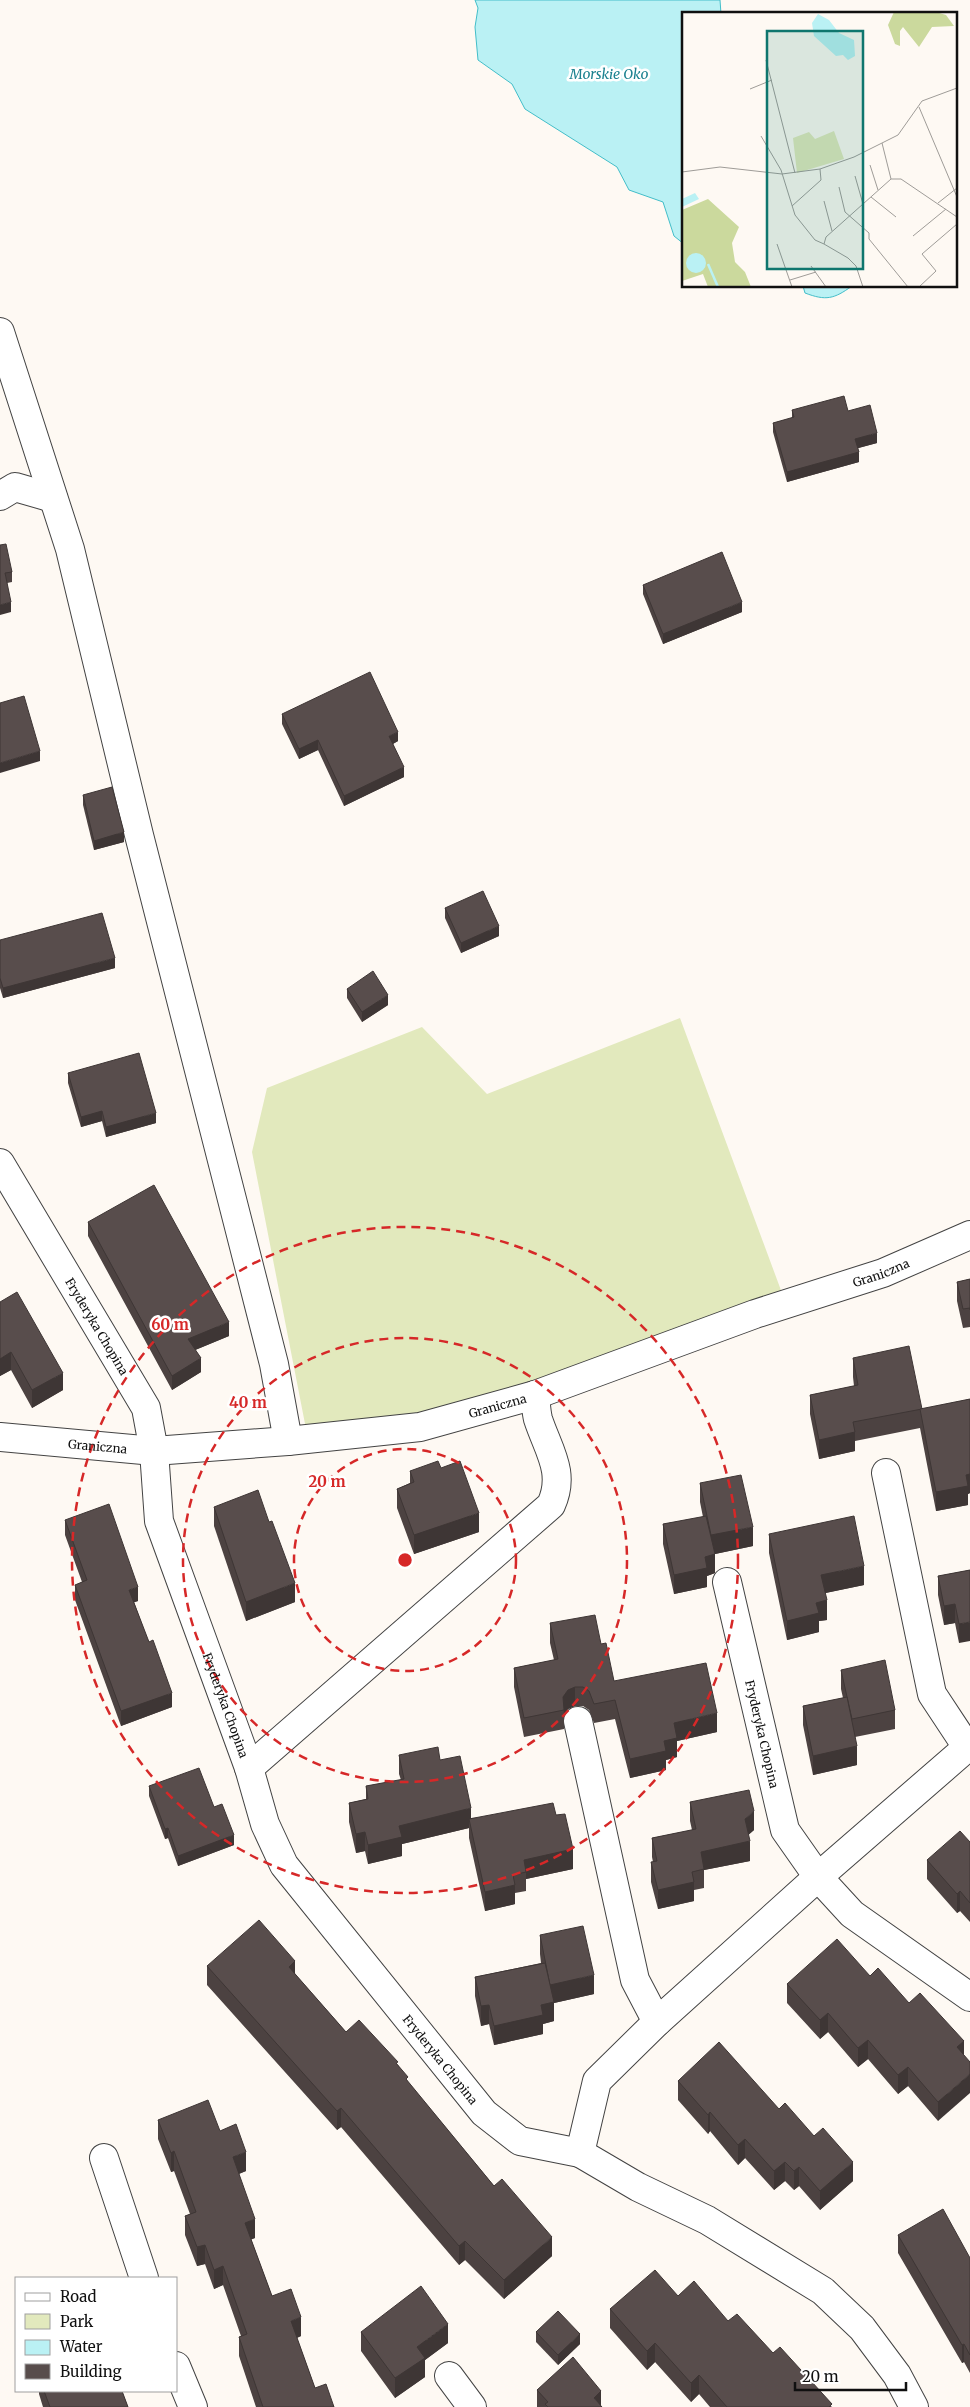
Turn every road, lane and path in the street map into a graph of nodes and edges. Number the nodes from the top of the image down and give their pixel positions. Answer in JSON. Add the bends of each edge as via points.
{"nodes":[{"id":1,"x":0,"y":332,"type":"edge"},
{"id":2,"x":0,"y":496,"type":"edge"},
{"id":3,"x":53,"y":498,"type":"junction"},
{"id":4,"x":0,"y":1163,"type":"edge"},
{"id":5,"x":970,"y":1234,"type":"edge"},
{"id":6,"x":535,"y":1395,"type":"junction"},
{"id":7,"x":0,"y":1437,"type":"edge"},
{"id":8,"x":288,"y":1441,"type":"junction"},
{"id":9,"x":154,"y":1452,"type":"junction"},
{"id":10,"x":886,"y":1473,"type":"dead end"},
{"id":11,"x":727,"y":1582,"type":"dead end"},
{"id":12,"x":578,"y":1721,"type":"dead end"},
{"id":13,"x":968,"y":1746,"type":"edge"},
{"id":14,"x":250,"y":1768,"type":"junction"},
{"id":15,"x":818,"y":1877,"type":"junction"},
{"id":16,"x":970,"y":1997,"type":"edge"},
{"id":17,"x":657,"y":2022,"type":"junction"},
{"id":18,"x":580,"y":2153,"type":"junction"},
{"id":19,"x":104,"y":2158,"type":"dead end"},
{"id":20,"x":144,"y":2277,"type":"edge"},
{"id":21,"x":178,"y":2371,"type":"edge"},
{"id":22,"x":450,"y":2376,"type":"dead end"},
{"id":23,"x":193,"y":2407,"type":"edge"},
{"id":24,"x":472,"y":2407,"type":"edge"},
{"id":25,"x":914,"y":2407,"type":"edge"}],
"edges":[{"from":1,"to":3,"type":"street"},
{"from":2,"to":3,"type":"street","via":[[15,488]]},
{"from":3,"to":8,"type":"street","via":[[70,549],[272,1354]]},
{"from":4,"to":9,"type":"street","name":"Fryderyka Chopina","via":[[146,1408]]},
{"from":5,"to":6,"type":"street","name":"Graniczna","via":[[882,1273],[755,1314]]},
{"from":6,"to":8,"type":"street","name":"Graniczna","via":[[420,1427]]},
{"from":6,"to":14,"type":"street","via":[[538,1418],[557,1473],[557,1492],[551,1505]]},
{"from":7,"to":9,"type":"street","name":"Graniczna"},
{"from":8,"to":9,"type":"street","name":"Graniczna"},
{"from":9,"to":14,"type":"street","name":"Fryderyka Chopina","via":[[159,1521]]},
{"from":10,"to":13,"type":"street","via":[[932,1694]]},
{"from":11,"to":15,"type":"street","name":"Fryderyka Chopina","via":[[785,1830]]},
{"from":12,"to":17,"type":"street","via":[[635,1980]]},
{"from":13,"to":15,"type":"street"},
{"from":14,"to":18,"type":"street","name":"Fryderyka Chopina","via":[[265,1824],[284,1865],[484,2113],[520,2141]]},
{"from":15,"to":16,"type":"street","name":"Fryderyka Chopina","via":[[852,1914]]},
{"from":15,"to":17,"type":"street"},
{"from":17,"to":18,"type":"street","via":[[596,2081]]},
{"from":18,"to":25,"type":"street","name":"Fryderyka Chopina","via":[[638,2187],[707,2220],[823,2291],[862,2328],[897,2375]]},
{"from":19,"to":20,"type":"street"},
{"from":21,"to":23,"type":"street"},
{"from":22,"to":24,"type":"street"}]}
